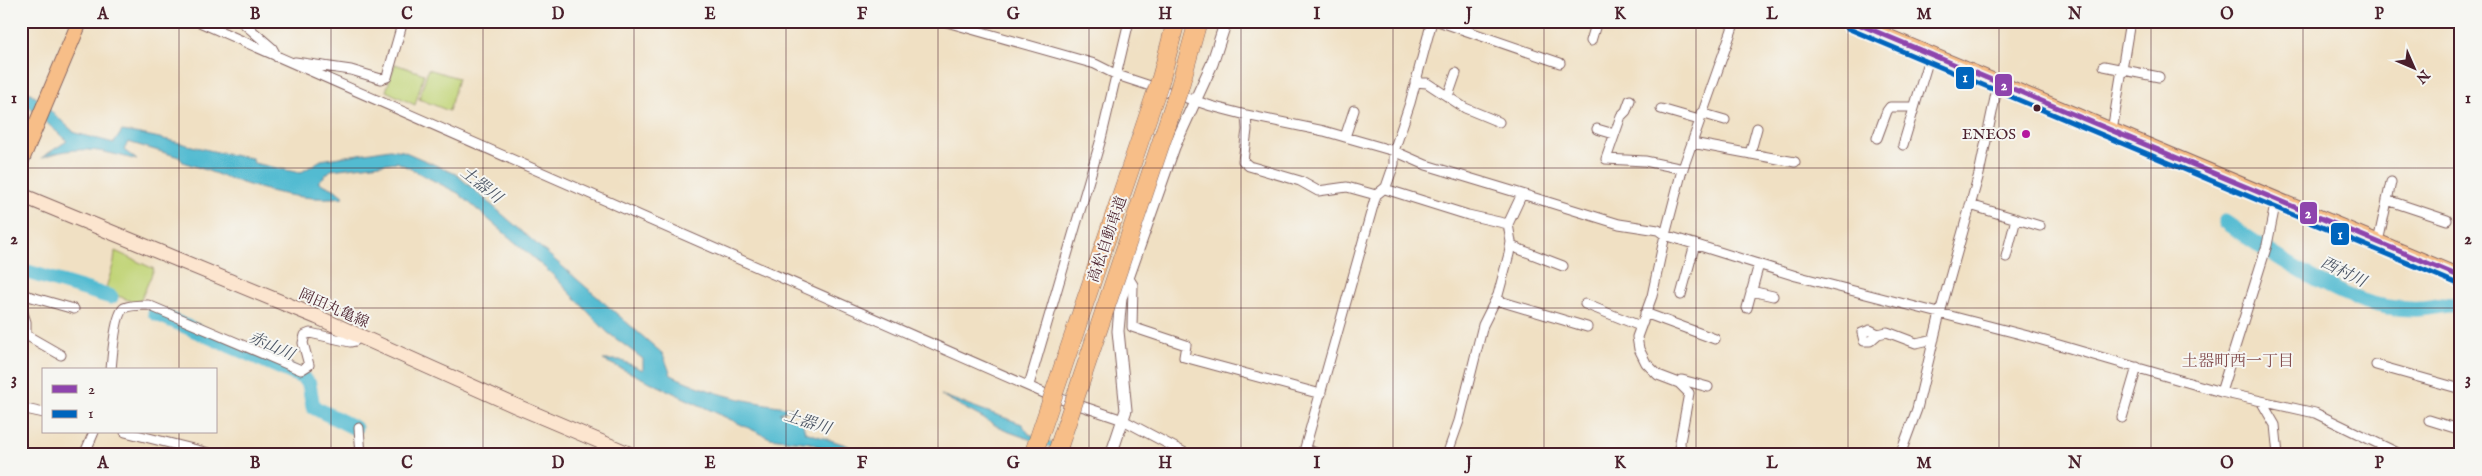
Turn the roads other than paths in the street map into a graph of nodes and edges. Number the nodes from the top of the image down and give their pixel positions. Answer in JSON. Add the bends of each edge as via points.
{"nodes":[{"id":1,"x":80,"y":21,"type":"edge"},
{"id":2,"x":197,"y":21,"type":"edge"},
{"id":3,"x":241,"y":21,"type":"edge"},
{"id":4,"x":403,"y":21,"type":"edge"},
{"id":5,"x":943,"y":21,"type":"edge"},
{"id":6,"x":1129,"y":21,"type":"edge"},
{"id":7,"x":1176,"y":21,"type":"edge"},
{"id":8,"x":1198,"y":21,"type":"edge"},
{"id":9,"x":1226,"y":21,"type":"edge"},
{"id":10,"x":1432,"y":21,"type":"edge"},
{"id":11,"x":1438,"y":21,"type":"edge"},
{"id":12,"x":1597,"y":21,"type":"edge"},
{"id":13,"x":1735,"y":21,"type":"edge"},
{"id":14,"x":1850,"y":21,"type":"edge"},
{"id":15,"x":2130,"y":21,"type":"edge"},
{"id":16,"x":1591,"y":41,"type":"dead end"},
{"id":17,"x":1930,"y":55,"type":"junction"},
{"id":18,"x":281,"y":59,"type":"junction"},
{"id":19,"x":1560,"y":63,"type":"dead end"},
{"id":20,"x":2104,"y":66,"type":"dead end"},
{"id":21,"x":2120,"y":70,"type":"junction"},
{"id":22,"x":1456,"y":73,"type":"dead end"},
{"id":23,"x":1117,"y":75,"type":"junction"},
{"id":24,"x":2159,"y":77,"type":"dead end"},
{"id":25,"x":1415,"y":82,"type":"junction"},
{"id":26,"x":1998,"y":84,"type":"junction"},
{"id":27,"x":1448,"y":96,"type":"junction"},
{"id":28,"x":1194,"y":99,"type":"junction"},
{"id":29,"x":1630,"y":100,"type":"dead end"},
{"id":30,"x":1913,"y":107,"type":"junction"},
{"id":31,"x":1661,"y":109,"type":"dead end"},
{"id":32,"x":1354,"y":110,"type":"dead end"},
{"id":33,"x":1246,"y":115,"type":"junction"},
{"id":34,"x":1700,"y":116,"type":"junction"},
{"id":35,"x":1725,"y":120,"type":"dead end"},
{"id":36,"x":1500,"y":122,"type":"dead end"},
{"id":37,"x":1757,"y":128,"type":"dead end"},
{"id":38,"x":1597,"y":129,"type":"dead end"},
{"id":39,"x":2112,"y":131,"type":"junction"},
{"id":40,"x":1614,"y":134,"type":"junction"},
{"id":41,"x":1345,"y":137,"type":"junction"},
{"id":42,"x":1877,"y":138,"type":"dead end"},
{"id":43,"x":1692,"y":143,"type":"junction"},
{"id":44,"x":1903,"y":145,"type":"dead end"},
{"id":45,"x":1394,"y":151,"type":"junction"},
{"id":46,"x":1750,"y":154,"type":"junction"},
{"id":47,"x":21,"y":161,"type":"edge"},
{"id":48,"x":1796,"y":162,"type":"dead end"},
{"id":49,"x":1683,"y":169,"type":"junction"},
{"id":50,"x":2391,"y":182,"type":"dead end"},
{"id":51,"x":1385,"y":189,"type":"junction"},
{"id":52,"x":1522,"y":194,"type":"junction"},
{"id":53,"x":21,"y":195,"type":"edge"},
{"id":54,"x":1376,"y":195,"type":"junction"},
{"id":55,"x":2276,"y":200,"type":"junction"},
{"id":56,"x":2387,"y":200,"type":"junction"},
{"id":57,"x":1970,"y":205,"type":"junction"},
{"id":58,"x":2016,"y":219,"type":"junction"},
{"id":59,"x":2447,"y":220,"type":"dead end"},
{"id":60,"x":1508,"y":224,"type":"junction"},
{"id":61,"x":2040,"y":226,"type":"dead end"},
{"id":62,"x":1665,"y":235,"type":"junction"},
{"id":63,"x":2378,"y":242,"type":"junction"},
{"id":64,"x":1695,"y":244,"type":"junction"},
{"id":65,"x":1511,"y":246,"type":"junction"},
{"id":66,"x":2006,"y":257,"type":"dead end"},
{"id":67,"x":1759,"y":264,"type":"junction"},
{"id":68,"x":1564,"y":266,"type":"dead end"},
{"id":69,"x":1128,"y":277,"type":"junction"},
{"id":70,"x":2461,"y":277,"type":"edge"},
{"id":71,"x":1752,"y":291,"type":"junction"},
{"id":72,"x":21,"y":294,"type":"edge"},
{"id":73,"x":1681,"y":295,"type":"dead end"},
{"id":74,"x":1773,"y":296,"type":"dead end"},
{"id":75,"x":1496,"y":300,"type":"junction"},
{"id":76,"x":1586,"y":304,"type":"dead end"},
{"id":77,"x":21,"y":307,"type":"edge"},
{"id":78,"x":1747,"y":308,"type":"dead end"},
{"id":79,"x":74,"y":310,"type":"dead end"},
{"id":80,"x":1645,"y":313,"type":"junction"},
{"id":81,"x":1940,"y":313,"type":"junction"},
{"id":82,"x":1640,"y":326,"type":"junction"},
{"id":83,"x":1587,"y":327,"type":"dead end"},
{"id":84,"x":1878,"y":334,"type":"dead end"},
{"id":85,"x":357,"y":336,"type":"junction"},
{"id":86,"x":1715,"y":339,"type":"dead end"},
{"id":87,"x":1934,"y":339,"type":"junction"},
{"id":88,"x":61,"y":355,"type":"dead end"},
{"id":89,"x":2376,"y":365,"type":"dead end"},
{"id":90,"x":111,"y":368,"type":"edge"},
{"id":91,"x":2137,"y":368,"type":"junction"},
{"id":92,"x":1679,"y":382,"type":"junction"},
{"id":93,"x":2437,"y":382,"type":"junction"},
{"id":94,"x":1028,"y":385,"type":"junction"},
{"id":95,"x":1708,"y":387,"type":"dead end"},
{"id":96,"x":2461,"y":390,"type":"edge"},
{"id":97,"x":2434,"y":391,"type":"dead end"},
{"id":98,"x":2221,"y":392,"type":"junction"},
{"id":99,"x":1321,"y":394,"type":"junction"},
{"id":100,"x":2261,"y":401,"type":"junction"},
{"id":101,"x":21,"y":408,"type":"edge"},
{"id":102,"x":42,"y":413,"type":"edge"},
{"id":103,"x":2122,"y":418,"type":"dead end"},
{"id":104,"x":2429,"y":420,"type":"dead end"},
{"id":105,"x":1122,"y":424,"type":"junction"},
{"id":106,"x":358,"y":428,"type":"dead end"},
{"id":107,"x":2461,"y":430,"type":"edge"},
{"id":108,"x":93,"y":434,"type":"edge"},
{"id":109,"x":133,"y":434,"type":"edge"},
{"id":110,"x":2461,"y":450,"type":"edge"},
{"id":111,"x":1304,"y":452,"type":"edge"},
{"id":112,"x":84,"y":455,"type":"edge"},
{"id":113,"x":217,"y":455,"type":"edge"},
{"id":114,"x":361,"y":455,"type":"edge"},
{"id":115,"x":632,"y":455,"type":"edge"},
{"id":116,"x":1033,"y":455,"type":"edge"},
{"id":117,"x":1056,"y":455,"type":"edge"},
{"id":118,"x":1111,"y":455,"type":"edge"},
{"id":119,"x":1190,"y":455,"type":"edge"},
{"id":120,"x":1321,"y":455,"type":"edge"},
{"id":121,"x":1447,"y":455,"type":"edge"},
{"id":122,"x":1681,"y":455,"type":"edge"},
{"id":123,"x":1900,"y":455,"type":"edge"},
{"id":124,"x":2278,"y":455,"type":"edge"},
{"id":125,"x":2402,"y":455,"type":"edge"},
{"id":126,"x":2459,"y":455,"type":"edge"}],
"edges":[{"from":1,"to":47,"type":"main road"},
{"from":2,"to":18,"type":"street"},
{"from":3,"to":18,"type":"street"},
{"from":4,"to":18,"type":"street","via":[[387,77],[381,79],[351,70]]},
{"from":5,"to":23,"type":"street","via":[[1095,64]]},
{"from":6,"to":23,"type":"street"},
{"from":7,"to":116,"type":"highway","name":"高松自動車道","bridge":true,"via":[[1161,78]]},
{"from":8,"to":117,"type":"highway","name":"高松自動車道","bridge":true,"via":[[1180,86]]},
{"from":9,"to":28,"type":"street","via":[[1212,64]]},
{"from":10,"to":25,"type":"street"},
{"from":11,"to":19,"type":"street"},
{"from":12,"to":16,"type":"street"},
{"from":13,"to":34,"type":"street"},
{"from":14,"to":17,"type":"main road"},
{"from":15,"to":21,"type":"street"},
{"from":17,"to":26,"type":"main road"},
{"from":17,"to":30,"type":"street"},
{"from":18,"to":94,"type":"street"},
{"from":20,"to":21,"type":"street"},
{"from":21,"to":24,"type":"street"},
{"from":21,"to":39,"type":"street"},
{"from":22,"to":27,"type":"street"},
{"from":23,"to":28,"type":"street"},
{"from":23,"to":94,"type":"street"},
{"from":25,"to":27,"type":"street","via":[[1427,83]]},
{"from":25,"to":45,"type":"street"},
{"from":26,"to":39,"type":"main road"},
{"from":26,"to":57,"type":"street"},
{"from":27,"to":36,"type":"street","via":[[1466,108]]},
{"from":28,"to":33,"type":"street"},
{"from":28,"to":69,"type":"street"},
{"from":29,"to":40,"type":"street"},
{"from":30,"to":42,"type":"street","via":[[1890,107]]},
{"from":30,"to":44,"type":"street"},
{"from":31,"to":34,"type":"street"},
{"from":32,"to":41,"type":"street"},
{"from":33,"to":41,"type":"street"},
{"from":33,"to":54,"type":"street","via":[[1243,161],[1249,166],[1300,181],[1318,191],[1347,187]]},
{"from":34,"to":35,"type":"street"},
{"from":34,"to":43,"type":"street"},
{"from":37,"to":46,"type":"street"},
{"from":38,"to":40,"type":"street"},
{"from":39,"to":55,"type":"main road"},
{"from":40,"to":49,"type":"street","via":[[1606,159],[1645,161]]},
{"from":41,"to":45,"type":"street"},
{"from":43,"to":46,"type":"street"},
{"from":43,"to":49,"type":"street"},
{"from":45,"to":51,"type":"street","via":[[1394,164]]},
{"from":45,"to":52,"type":"street","via":[[1426,165]]},
{"from":46,"to":48,"type":"street"},
{"from":49,"to":62,"type":"street"},
{"from":50,"to":56,"type":"street"},
{"from":51,"to":54,"type":"street"},
{"from":51,"to":60,"type":"street","via":[[1468,216]]},
{"from":52,"to":60,"type":"street"},
{"from":52,"to":62,"type":"street","via":[[1619,224],[1658,230]]},
{"from":53,"to":85,"type":"main road","name":"岡田丸亀線"},
{"from":54,"to":99,"type":"street"},
{"from":55,"to":63,"type":"main road"},
{"from":55,"to":98,"type":"street","via":[[2268,245]]},
{"from":56,"to":59,"type":"street"},
{"from":56,"to":63,"type":"street"},
{"from":57,"to":58,"type":"street"},
{"from":57,"to":81,"type":"street"},
{"from":58,"to":61,"type":"street"},
{"from":58,"to":66,"type":"street"},
{"from":60,"to":65,"type":"street"},
{"from":62,"to":64,"type":"street"},
{"from":62,"to":80,"type":"street","via":[[1652,296]]},
{"from":63,"to":70,"type":"main road"},
{"from":64,"to":67,"type":"street"},
{"from":64,"to":73,"type":"street"},
{"from":65,"to":68,"type":"street"},
{"from":65,"to":75,"type":"street"},
{"from":67,"to":71,"type":"street"},
{"from":67,"to":81,"type":"street"},
{"from":69,"to":99,"type":"street","via":[[1133,285],[1132,327],[1186,345],[1184,357]]},
{"from":69,"to":105,"type":"street","via":[[1121,298],[1118,331],[1126,394]]},
{"from":71,"to":74,"type":"street"},
{"from":71,"to":78,"type":"street"},
{"from":72,"to":79,"type":"street"},
{"from":75,"to":83,"type":"street"},
{"from":75,"to":121,"type":"street","via":[[1483,325]]},
{"from":76,"to":82,"type":"street"},
{"from":77,"to":88,"type":"street","via":[[26,335]]},
{"from":80,"to":82,"type":"street"},
{"from":80,"to":86,"type":"street"},
{"from":81,"to":87,"type":"street"},
{"from":81,"to":91,"type":"street"},
{"from":82,"to":92,"type":"street","via":[[1638,349],[1646,363],[1658,375]]},
{"from":84,"to":87,"type":"street","via":[[1887,332],[1916,343]]},
{"from":85,"to":90,"type":"street","via":[[350,342],[306,334],[303,343],[309,366],[301,370],[143,305],[125,308],[121,312]]},
{"from":85,"to":115,"type":"main road","name":"岡田丸亀線"},
{"from":87,"to":123,"type":"street","via":[[1917,409]]},
{"from":89,"to":93,"type":"street","via":[[2395,376]]},
{"from":91,"to":98,"type":"street"},
{"from":91,"to":103,"type":"street"},
{"from":92,"to":95,"type":"street"},
{"from":92,"to":122,"type":"street","via":[[1689,393],[1680,442]]},
{"from":93,"to":96,"type":"street"},
{"from":93,"to":97,"type":"street"},
{"from":94,"to":105,"type":"street"},
{"from":98,"to":100,"type":"street"},
{"from":99,"to":111,"type":"street"},
{"from":100,"to":124,"type":"street","via":[[2275,425]]},
{"from":100,"to":125,"type":"street","via":[[2315,414]]},
{"from":101,"to":102,"type":"street"},
{"from":104,"to":107,"type":"street"},
{"from":105,"to":118,"type":"street"},
{"from":105,"to":119,"type":"street"},
{"from":106,"to":114,"type":"street"},
{"from":108,"to":112,"type":"street"},
{"from":109,"to":113,"type":"street"},
{"from":110,"to":126,"type":"street"},
{"from":111,"to":120,"type":"street"}]}
